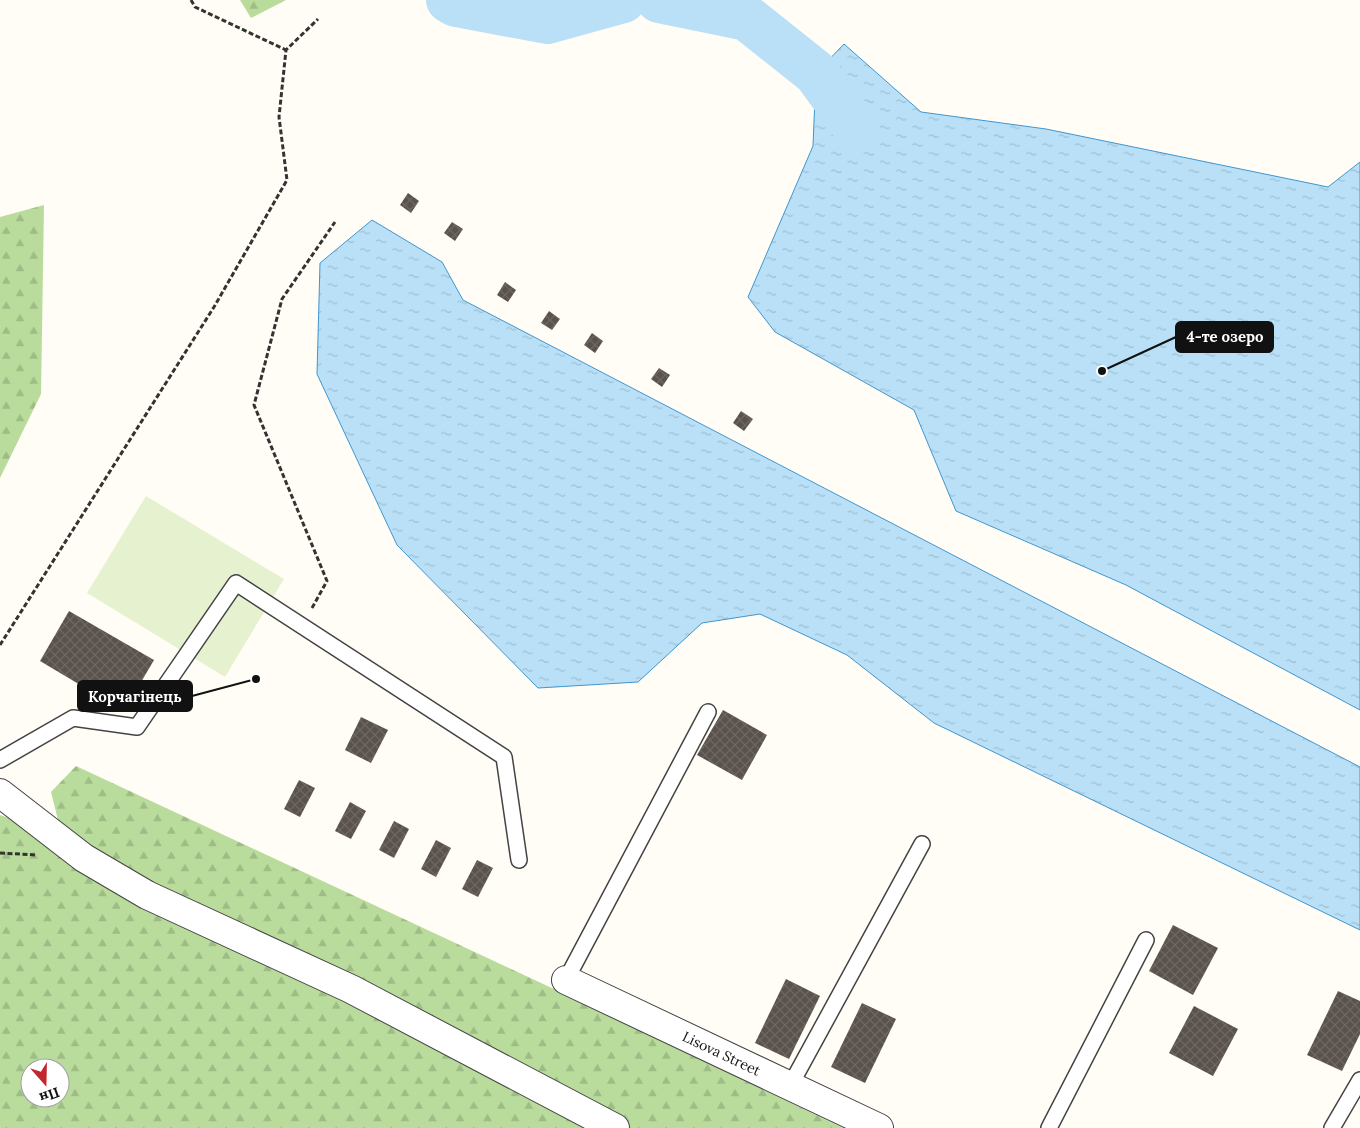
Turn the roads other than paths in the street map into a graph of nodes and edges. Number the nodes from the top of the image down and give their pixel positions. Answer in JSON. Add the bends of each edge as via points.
{"nodes":[{"id":1,"x":708,"y":712,"type":"dead end"},
{"id":2,"x":0,"y":760,"type":"edge"},
{"id":3,"x":0,"y":793,"type":"edge"},
{"id":4,"x":922,"y":844,"type":"dead end"},
{"id":5,"x":519,"y":860,"type":"dead end"},
{"id":6,"x":1146,"y":940,"type":"dead end"},
{"id":7,"x":566,"y":980,"type":"joint"},
{"id":8,"x":1360,"y":1080,"type":"edge"},
{"id":9,"x":790,"y":1086,"type":"junction"},
{"id":10,"x":615,"y":1128,"type":"edge"},
{"id":11,"x":879,"y":1128,"type":"edge"},
{"id":12,"x":1049,"y":1128,"type":"edge"},
{"id":13,"x":1332,"y":1128,"type":"edge"}],
"edges":[{"from":1,"to":7,"type":"lane"},
{"from":2,"to":5,"type":"lane","via":[[73,718],[137,727],[236,583],[504,757]]},
{"from":3,"to":10,"type":"street","via":[[84,858],[147,895],[351,989]]},
{"from":4,"to":9,"type":"lane"},
{"from":6,"to":12,"type":"lane"},
{"from":7,"to":9,"type":"street","name":"Lisova Street"},
{"from":8,"to":13,"type":"lane"},
{"from":9,"to":11,"type":"street","name":"Lisova Street"}]}
